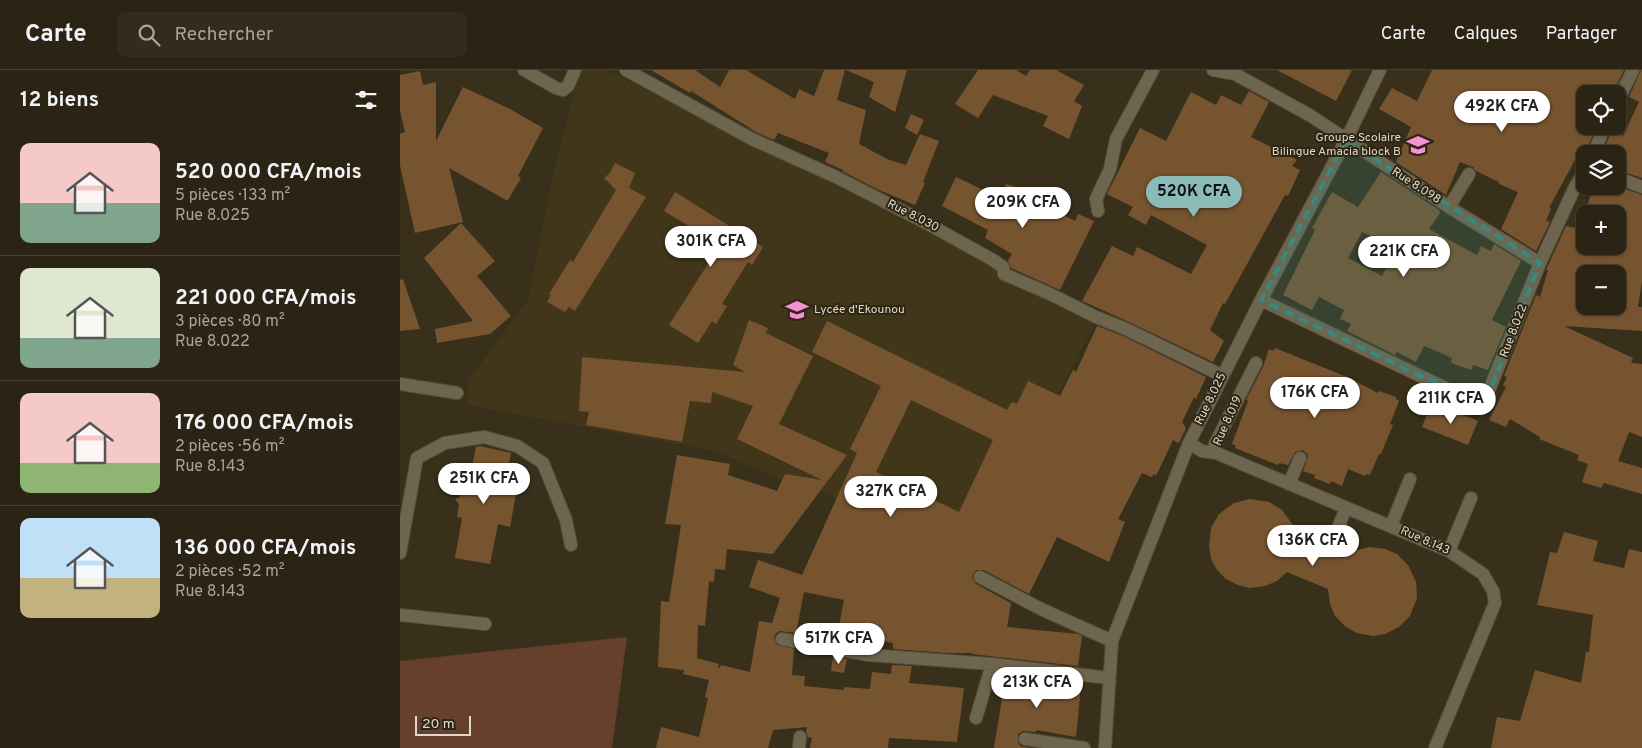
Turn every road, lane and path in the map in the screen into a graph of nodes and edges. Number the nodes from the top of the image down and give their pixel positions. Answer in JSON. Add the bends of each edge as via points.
{"nodes":[{"id":1,"x":524,"y":70,"type":"edge"},
{"id":2,"x":575,"y":70,"type":"edge"},
{"id":3,"x":626,"y":70,"type":"edge"},
{"id":4,"x":1153,"y":70,"type":"edge"},
{"id":5,"x":1213,"y":70,"type":"edge"},
{"id":6,"x":1380,"y":70,"type":"edge"},
{"id":7,"x":1633,"y":70,"type":"edge"},
{"id":8,"x":1626,"y":85,"type":"edge"},
{"id":9,"x":1346,"y":140,"type":"junction"},
{"id":10,"x":1469,"y":174,"type":"dead end"},
{"id":11,"x":1626,"y":181,"type":"edge"},
{"id":12,"x":1576,"y":186,"type":"edge"},
{"id":13,"x":1642,"y":187,"type":"edge"},
{"id":14,"x":1450,"y":207,"type":"junction"},
{"id":15,"x":1098,"y":211,"type":"dead end"},
{"id":16,"x":1540,"y":263,"type":"junction"},
{"id":17,"x":1261,"y":300,"type":"junction"},
{"id":18,"x":1256,"y":363,"type":"dead end"},
{"id":19,"x":1222,"y":376,"type":"junction"},
{"id":20,"x":400,"y":384,"type":"edge"},
{"id":21,"x":457,"y":393,"type":"dead end"},
{"id":22,"x":1190,"y":443,"type":"junction"},
{"id":23,"x":1216,"y":453,"type":"junction"},
{"id":24,"x":1300,"y":458,"type":"dead end"},
{"id":25,"x":1410,"y":479,"type":"dead end"},
{"id":26,"x":1289,"y":484,"type":"junction"},
{"id":27,"x":1471,"y":498,"type":"dead end"},
{"id":28,"x":1346,"y":508,"type":"junction"},
{"id":29,"x":1391,"y":526,"type":"junction"},
{"id":30,"x":1334,"y":538,"type":"dead end"},
{"id":31,"x":571,"y":545,"type":"dead end"},
{"id":32,"x":1449,"y":551,"type":"junction"},
{"id":33,"x":400,"y":554,"type":"edge"},
{"id":34,"x":980,"y":577,"type":"dead end"},
{"id":35,"x":400,"y":615,"type":"edge"},
{"id":36,"x":485,"y":624,"type":"dead end"},
{"id":37,"x":782,"y":639,"type":"dead end"},
{"id":38,"x":1112,"y":641,"type":"junction"},
{"id":39,"x":992,"y":664,"type":"junction"},
{"id":40,"x":1109,"y":678,"type":"junction"},
{"id":41,"x":976,"y":718,"type":"dead end"},
{"id":42,"x":1026,"y":739,"type":"dead end"},
{"id":43,"x":1084,"y":748,"type":"edge"},
{"id":44,"x":1104,"y":748,"type":"edge"},
{"id":45,"x":1435,"y":748,"type":"edge"}],
"edges":[{"from":1,"to":2,"type":"street","via":[[563,90]]},
{"from":3,"to":19,"type":"street","name":"Rue 8.030","via":[[752,138],[928,224],[994,260],[1003,267],[1004,274]]},
{"from":4,"to":15,"type":"street","via":[[1116,139],[1110,169],[1096,199]]},
{"from":5,"to":9,"type":"street","name":"Rue 8.098","via":[[1235,74],[1311,116]]},
{"from":6,"to":9,"type":"street","name":"Rue 8.025"},
{"from":7,"to":8,"type":"street"},
{"from":9,"to":14,"type":"street","name":"Rue 8.098"},
{"from":9,"to":17,"type":"street","name":"Rue 8.025"},
{"from":10,"to":14,"type":"street"},
{"from":11,"to":13,"type":"street"},
{"from":12,"to":16,"type":"street","name":"Rue 8.022"},
{"from":14,"to":16,"type":"street","name":"Rue 8.098"},
{"from":16,"to":17,"type":"street","name":"Rue 8.022","via":[[1486,402],[1482,404]]},
{"from":17,"to":19,"type":"street","name":"Rue 8.025"},
{"from":18,"to":23,"type":"street","name":"Rue 8.019","via":[[1215,444]]},
{"from":19,"to":22,"type":"street","name":"Rue 8.025"},
{"from":20,"to":21,"type":"street"},
{"from":22,"to":23,"type":"street","name":"Rue 8.143","via":[[1202,451]]},
{"from":22,"to":38,"type":"street","name":"Rue 8.025"},
{"from":23,"to":26,"type":"street","name":"Rue 8.143"},
{"from":24,"to":26,"type":"street"},
{"from":25,"to":29,"type":"street"},
{"from":26,"to":28,"type":"street","name":"Rue 8.143"},
{"from":27,"to":32,"type":"street"},
{"from":28,"to":29,"type":"street","name":"Rue 8.143"},
{"from":28,"to":30,"type":"street"},
{"from":29,"to":32,"type":"street","name":"Rue 8.143"},
{"from":31,"to":33,"type":"street","via":[[566,520],[543,463],[517,446],[484,437],[446,443],[417,458]]},
{"from":32,"to":45,"type":"street","name":"Rue 8.143","via":[[1483,574],[1492,591],[1494,604]]},
{"from":34,"to":38,"type":"street"},
{"from":35,"to":36,"type":"street"},
{"from":37,"to":39,"type":"street","via":[[868,655]]},
{"from":38,"to":40,"type":"street","name":"Rue 8.025"},
{"from":39,"to":40,"type":"street"},
{"from":39,"to":41,"type":"street"},
{"from":40,"to":44,"type":"street","name":"Rue 8.025"},
{"from":42,"to":43,"type":"street"}]}
